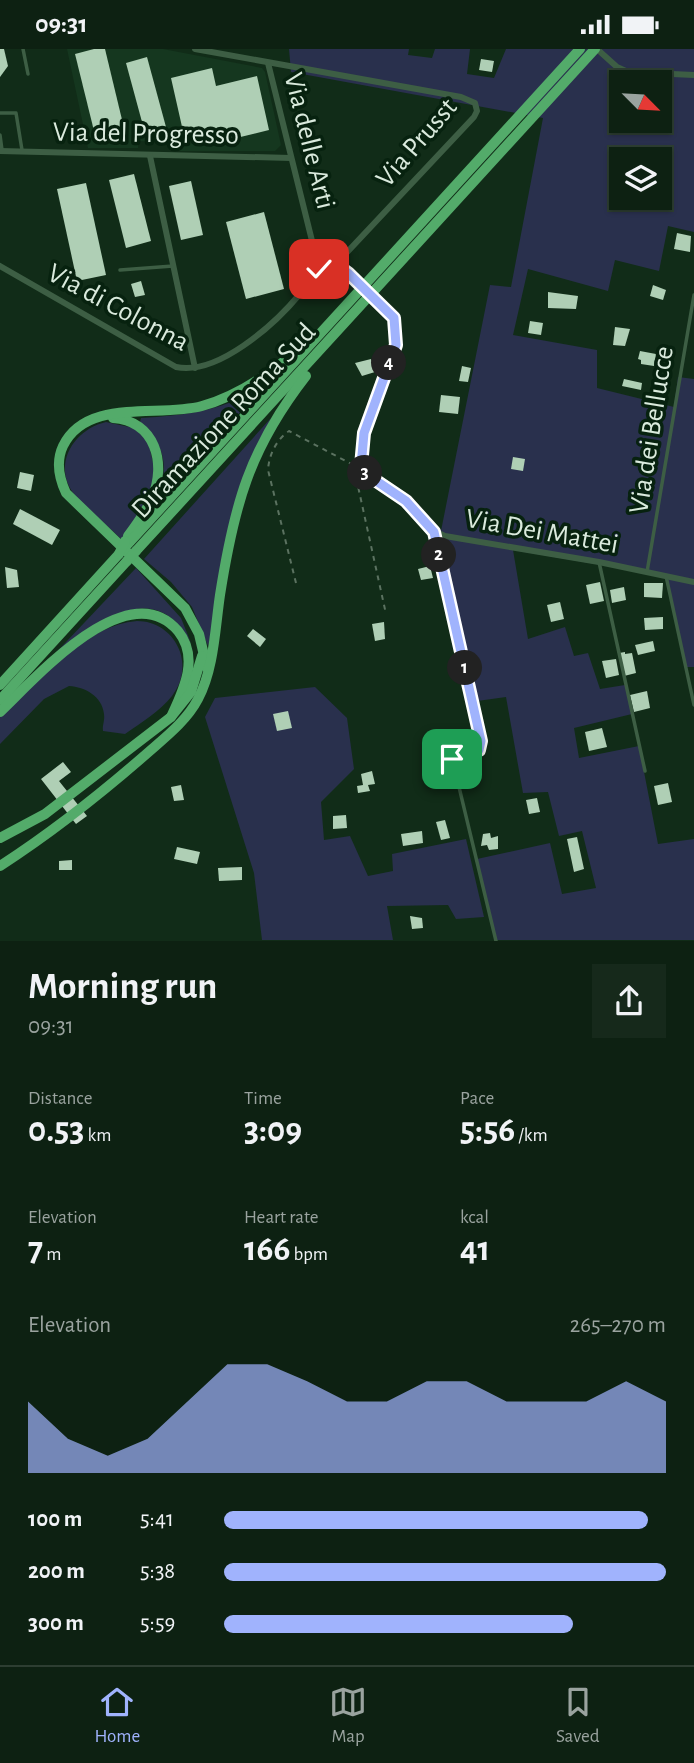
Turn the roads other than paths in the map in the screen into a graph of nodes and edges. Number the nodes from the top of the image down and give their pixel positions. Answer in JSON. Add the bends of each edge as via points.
{"nodes":[{"id":1,"x":23,"y":49,"type":"edge"},
{"id":2,"x":195,"y":49,"type":"edge"},
{"id":3,"x":580,"y":49,"type":"edge"},
{"id":4,"x":596,"y":49,"type":"edge"},
{"id":5,"x":268,"y":63,"type":"junction"},
{"id":6,"x":28,"y":74,"type":"dead end"},
{"id":7,"x":694,"y":75,"type":"edge"},
{"id":8,"x":0,"y":113,"type":"edge"},
{"id":9,"x":0,"y":135,"type":"edge"},
{"id":10,"x":1,"y":151,"type":"edge"},
{"id":11,"x":22,"y":152,"type":"junction"},
{"id":12,"x":150,"y":156,"type":"junction"},
{"id":13,"x":290,"y":158,"type":"junction"},
{"id":14,"x":336,"y":264,"type":"junction"},
{"id":15,"x":0,"y":266,"type":"edge"},
{"id":16,"x":173,"y":266,"type":"junction"},
{"id":17,"x":319,"y":269,"type":"junction"},
{"id":18,"x":120,"y":270,"type":"dead end"},
{"id":19,"x":694,"y":295,"type":"edge"},
{"id":20,"x":316,"y":338,"type":"junction"},
{"id":21,"x":321,"y":351,"type":"junction"},
{"id":22,"x":195,"y":368,"type":"junction"},
{"id":23,"x":96,"y":418,"type":"junction"},
{"id":24,"x":434,"y":532,"type":"junction"},
{"id":25,"x":130,"y":545,"type":"junction"},
{"id":26,"x":123,"y":557,"type":"junction"},
{"id":27,"x":599,"y":562,"type":"junction"},
{"id":28,"x":647,"y":572,"type":"junction"},
{"id":29,"x":666,"y":576,"type":"junction"},
{"id":30,"x":694,"y":582,"type":"edge"},
{"id":31,"x":202,"y":654,"type":"junction"},
{"id":32,"x":208,"y":673,"type":"junction"},
{"id":33,"x":2,"y":693,"type":"edge"},
{"id":34,"x":694,"y":705,"type":"edge"},
{"id":35,"x":0,"y":711,"type":"edge"},
{"id":36,"x":171,"y":717,"type":"junction"},
{"id":37,"x":645,"y":771,"type":"dead end"},
{"id":38,"x":1,"y":837,"type":"edge"},
{"id":39,"x":0,"y":865,"type":"edge"},
{"id":40,"x":496,"y":940,"type":"edge"}],
"edges":[{"from":1,"to":6,"type":"lane"},
{"from":2,"to":5,"type":"street","name":"Via Prusst"},
{"from":3,"to":20,"type":"highway","name":"Diramazione Roma Sud"},
{"from":4,"to":7,"type":"street","via":[[613,64],[634,73]]},
{"from":4,"to":21,"type":"highway","name":"Diramazione Roma Sud"},
{"from":5,"to":13,"type":"street","name":"Via delle Arti"},
{"from":5,"to":14,"type":"street","name":"Via Prusst","via":[[461,97],[476,106],[474,117]]},
{"from":8,"to":11,"type":"lane","via":[[16,113]]},
{"from":9,"to":10,"type":"lane"},
{"from":10,"to":11,"type":"street","name":"Via del Progresso"},
{"from":11,"to":12,"type":"street","name":"Via del Progresso"},
{"from":12,"to":13,"type":"street","name":"Via del Progresso"},
{"from":12,"to":16,"type":"street"},
{"from":13,"to":17,"type":"street","name":"Via delle Arti"},
{"from":14,"to":17,"type":"street"},
{"from":14,"to":24,"type":"street","name":"Via Dei Mattei","bridge":true,"via":[[390,311],[396,327],[396,345],[364,433],[358,467],[406,501]]},
{"from":15,"to":22,"type":"street","name":"Via di Colonna","via":[[176,367]]},
{"from":16,"to":18,"type":"lane"},
{"from":16,"to":22,"type":"street"},
{"from":17,"to":22,"type":"street","name":"Via di Colonna","via":[[274,322],[233,352]]},
{"from":19,"to":28,"type":"lane","name":"Via dei Bellucce"},
{"from":20,"to":23,"type":"highway","via":[[264,376],[218,401]]},
{"from":20,"to":25,"type":"highway","name":"Diramazione Roma Sud"},
{"from":21,"to":25,"type":"highway","name":"Diramazione Roma Sud"},
{"from":21,"to":32,"type":"highway","via":[[268,434],[242,490],[229,538]]},
{"from":23,"to":25,"type":"highway","via":[[135,424],[157,450],[155,490]]},
{"from":23,"to":31,"type":"highway","via":[[74,431],[63,446],[59,465],[64,487],[77,505],[185,608],[199,634]]},
{"from":24,"to":27,"type":"street","name":"Via Dei Mattei"},
{"from":24,"to":40,"type":"lane","via":[[481,741],[479,750],[455,754],[453,762]]},
{"from":25,"to":26,"type":"highway","name":"Diramazione Roma Sud","bridge":true},
{"from":26,"to":33,"type":"highway","name":"Diramazione Roma Sud"},
{"from":26,"to":33,"type":"highway","name":"Diramazione Roma Sud","via":[[11,672]]},
{"from":27,"to":28,"type":"street","name":"Via Dei Mattei"},
{"from":27,"to":37,"type":"lane"},
{"from":28,"to":29,"type":"street","name":"Via Dei Mattei"},
{"from":29,"to":30,"type":"street","name":"Via Dei Mattei"},
{"from":29,"to":34,"type":"lane"},
{"from":31,"to":32,"type":"highway"},
{"from":31,"to":36,"type":"highway","via":[[191,692]]},
{"from":32,"to":39,"type":"highway","via":[[196,703],[174,729],[102,792]]},
{"from":35,"to":36,"type":"highway","via":[[85,636],[112,619],[135,614],[170,624],[186,645],[188,672]]},
{"from":36,"to":38,"type":"highway","via":[[46,814]]}]}
